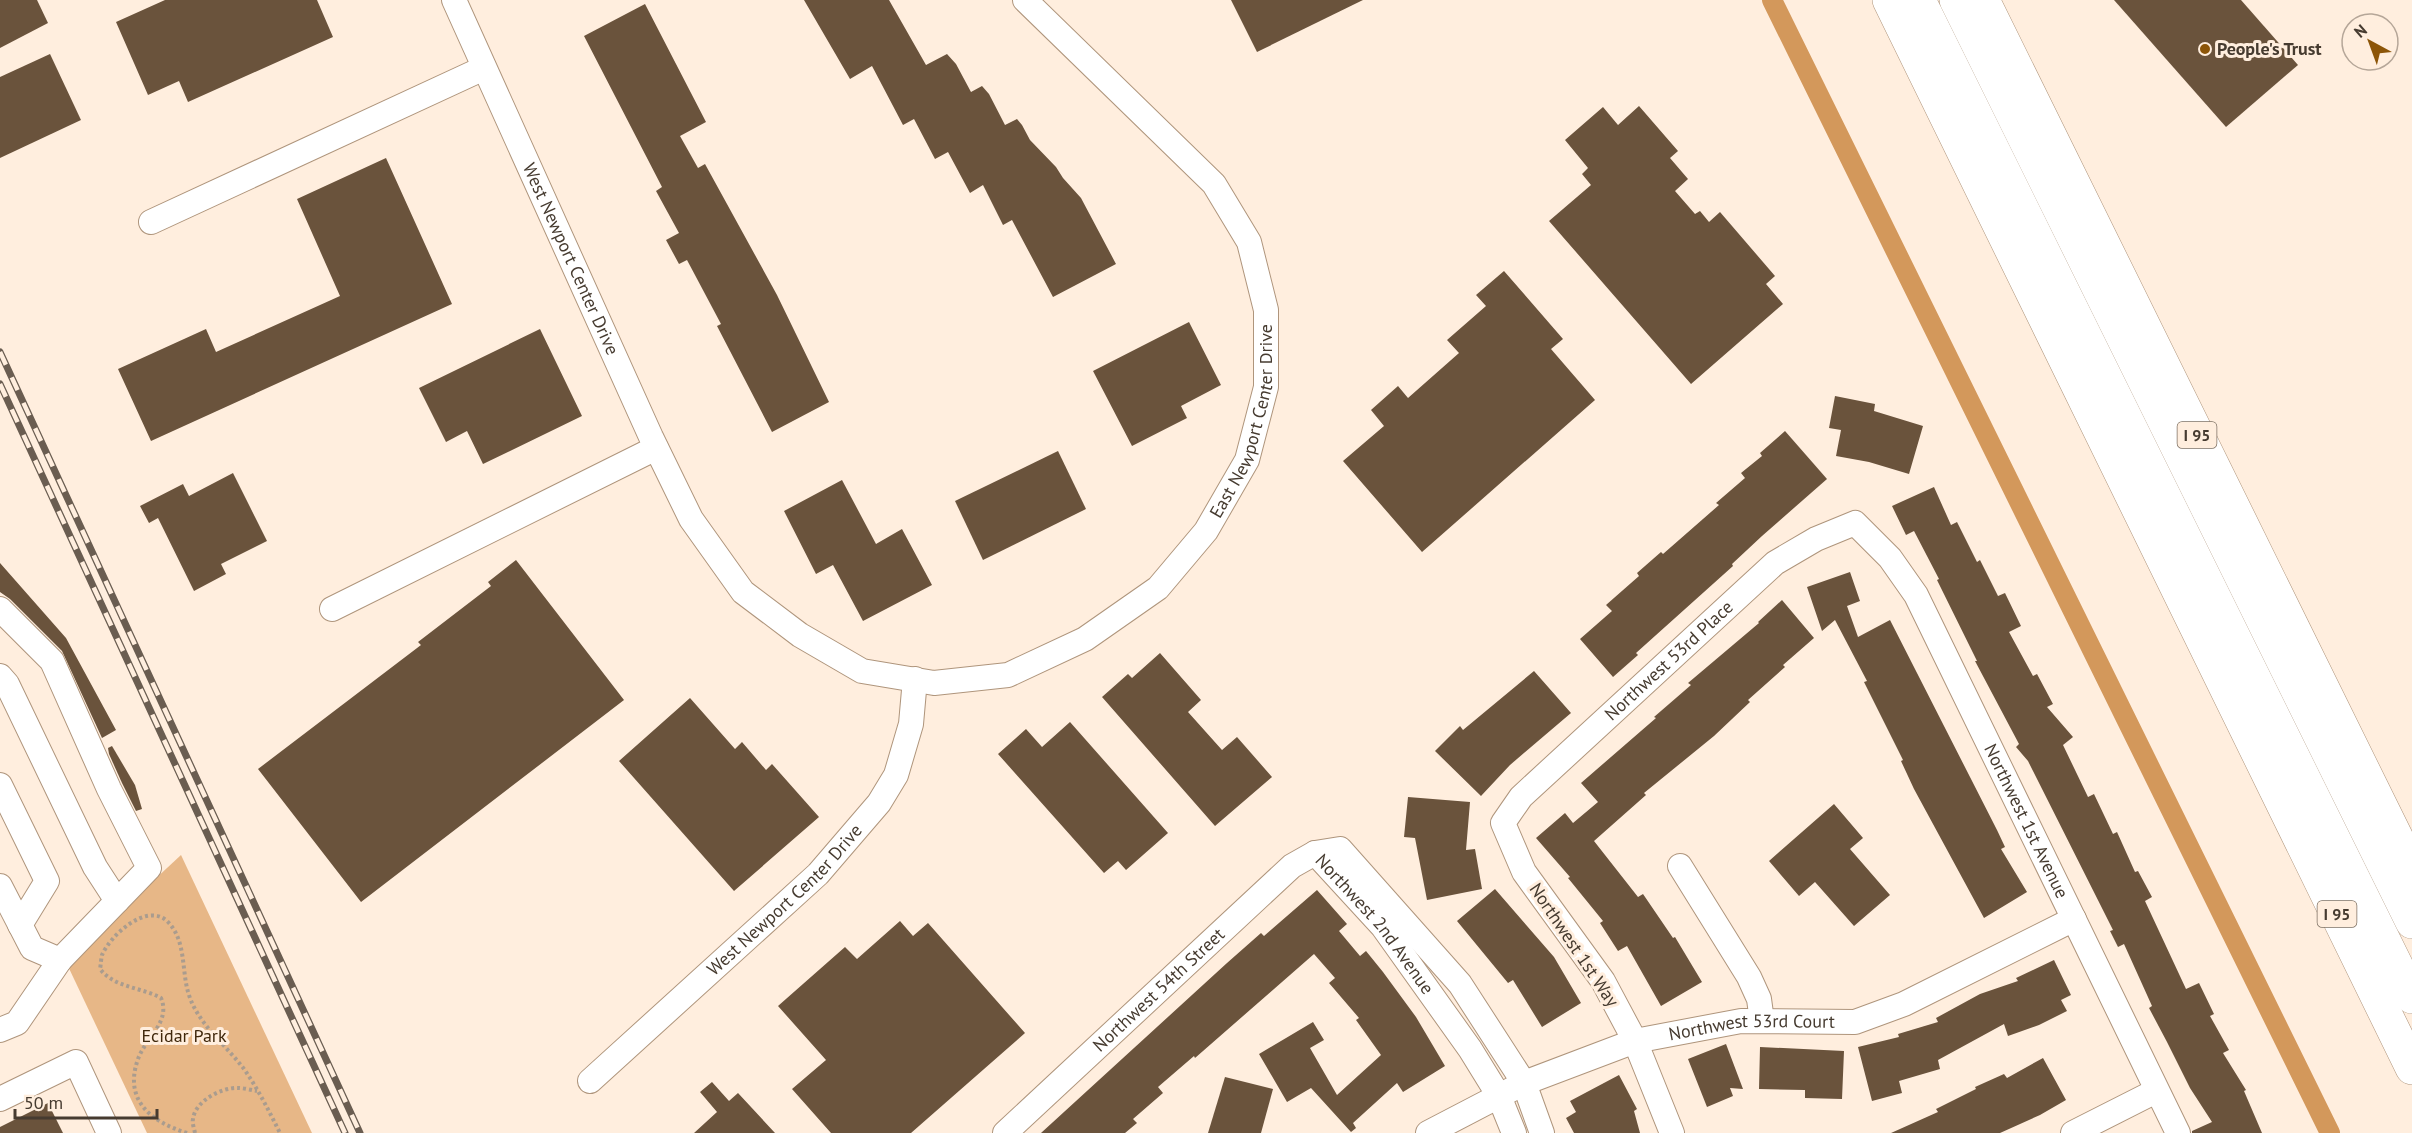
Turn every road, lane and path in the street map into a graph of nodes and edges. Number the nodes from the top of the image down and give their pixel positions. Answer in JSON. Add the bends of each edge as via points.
{"nodes":[{"id":1,"x":454,"y":0,"type":"edge"},
{"id":2,"x":1025,"y":0,"type":"edge"},
{"id":3,"x":1889,"y":0,"type":"edge"},
{"id":4,"x":1919,"y":0,"type":"edge"},
{"id":5,"x":1956,"y":0,"type":"edge"},
{"id":6,"x":1983,"y":0,"type":"edge"},
{"id":7,"x":484,"y":68,"type":"junction"},
{"id":8,"x":151,"y":222,"type":"dead end"},
{"id":9,"x":656,"y":448,"type":"junction"},
{"id":10,"x":1856,"y":524,"type":"joint"},
{"id":11,"x":1158,"y":588,"type":"joint"},
{"id":12,"x":0,"y":609,"type":"edge"},
{"id":13,"x":332,"y":609,"type":"dead end"},
{"id":14,"x":0,"y":676,"type":"edge"},
{"id":15,"x":915,"y":679,"type":"junction"},
{"id":16,"x":0,"y":786,"type":"edge"},
{"id":17,"x":1503,"y":824,"type":"joint"},
{"id":18,"x":1315,"y":853,"type":"junction"},
{"id":19,"x":1680,"y":866,"type":"dead end"},
{"id":20,"x":2412,"y":869,"type":"edge"},
{"id":21,"x":0,"y":886,"type":"edge"},
{"id":22,"x":117,"y":901,"type":"junction"},
{"id":23,"x":2074,"y":919,"type":"junction"},
{"id":24,"x":2412,"y":922,"type":"edge"},
{"id":25,"x":20,"y":925,"type":"junction"},
{"id":26,"x":60,"y":960,"type":"junction"},
{"id":27,"x":2412,"y":997,"type":"edge"},
{"id":28,"x":1762,"y":1021,"type":"junction"},
{"id":29,"x":0,"y":1030,"type":"edge"},
{"id":30,"x":1635,"y":1041,"type":"junction"},
{"id":31,"x":2412,"y":1068,"type":"edge"},
{"id":32,"x":590,"y":1081,"type":"dead end"},
{"id":33,"x":1524,"y":1083,"type":"junction"},
{"id":34,"x":258,"y":1091,"type":"junction"},
{"id":35,"x":2156,"y":1091,"type":"junction"},
{"id":36,"x":1499,"y":1096,"type":"junction"},
{"id":37,"x":0,"y":1100,"type":"edge"},
{"id":38,"x":109,"y":1133,"type":"edge"},
{"id":39,"x":188,"y":1133,"type":"edge"},
{"id":40,"x":195,"y":1133,"type":"edge"},
{"id":41,"x":280,"y":1133,"type":"edge"},
{"id":42,"x":1005,"y":1133,"type":"edge"},
{"id":43,"x":1428,"y":1133,"type":"edge"},
{"id":44,"x":1514,"y":1133,"type":"edge"},
{"id":45,"x":1542,"y":1133,"type":"edge"},
{"id":46,"x":1672,"y":1133,"type":"edge"},
{"id":47,"x":2073,"y":1133,"type":"edge"},
{"id":48,"x":2178,"y":1133,"type":"edge"}],
"edges":[{"from":1,"to":7,"type":"street","name":"West Newport Center Drive"},
{"from":2,"to":11,"type":"street","name":"East Newport Center Drive","via":[[1214,184],[1249,242],[1266,310],[1266,387],[1247,460],[1206,531]]},
{"from":3,"to":31,"type":"highway","number":"I 95"},
{"from":4,"to":27,"type":"highway"},
{"from":5,"to":24,"type":"highway"},
{"from":6,"to":20,"type":"highway","number":"I 95"},
{"from":7,"to":8,"type":"street"},
{"from":7,"to":9,"type":"street","name":"West Newport Center Drive"},
{"from":9,"to":13,"type":"street"},
{"from":9,"to":15,"type":"street","name":"West Newport Center Drive","via":[[691,519],[743,592],[800,635],[862,671]]},
{"from":10,"to":17,"type":"street","name":"Northwest 53rd Place","via":[[1816,539],[1775,563],[1521,797]]},
{"from":10,"to":23,"type":"street","name":"Northwest 1st Avenue","via":[[1890,558],[1916,595]]},
{"from":11,"to":15,"type":"street","name":"West Newport Center Drive","via":[[1085,639],[1008,675],[934,683]]},
{"from":12,"to":22,"type":"street","via":[[52,661],[149,868]]},
{"from":14,"to":22,"type":"street","via":[[95,867]]},
{"from":15,"to":32,"type":"street","name":"West Newport Center Drive","via":[[911,724],[896,775],[879,803],[818,874]]},
{"from":16,"to":25,"type":"street","via":[[47,881]]},
{"from":17,"to":30,"type":"street","name":"Northwest 1st Way","via":[[1524,872],[1603,981]]},
{"from":18,"to":33,"type":"street","name":"Northwest 2nd Avenue","via":[[1340,849],[1460,984]]},
{"from":18,"to":36,"type":"street","name":"Northwest 2nd Avenue","via":[[1383,927]]},
{"from":18,"to":42,"type":"street","name":"Northwest 54th Street","via":[[1292,866]]},
{"from":19,"to":28,"type":"street","via":[[1749,977],[1759,999]]},
{"from":21,"to":25,"type":"street"},
{"from":22,"to":26,"type":"street"},
{"from":23,"to":28,"type":"street","name":"Northwest 53rd Court","via":[[1904,1004],[1855,1022]]},
{"from":23,"to":35,"type":"street","name":"Northwest 1st Avenue"},
{"from":25,"to":26,"type":"street","via":[[32,948]]},
{"from":26,"to":29,"type":"street","via":[[17,1023]]},
{"from":28,"to":30,"type":"street","name":"Northwest 53rd Court","via":[[1742,1021]]},
{"from":30,"to":33,"type":"street","name":"Northwest 53rd Court"},
{"from":30,"to":46,"type":"street","name":"Northwest 1st Way"},
{"from":33,"to":36,"type":"street","name":"Northwest 53rd Court"},
{"from":33,"to":45,"type":"street","name":"Northwest 2nd Avenue"},
{"from":34,"to":39,"type":"path","via":[[196,1010],[189,996],[177,937],[167,921],[155,915],[142,917],[111,940],[100,969],[117,983],[161,998],[165,1008],[161,1021],[138,1059],[137,1097],[146,1112],[158,1121]]},
{"from":34,"to":40,"type":"path","via":[[229,1089],[209,1098],[195,1111]]},
{"from":34,"to":41,"type":"path"},
{"from":35,"to":47,"type":"street"},
{"from":35,"to":48,"type":"street","name":"Northwest 1st Avenue"},
{"from":36,"to":43,"type":"street","name":"Northwest 53rd Court"},
{"from":36,"to":44,"type":"street","name":"Northwest 2nd Avenue"},
{"from":37,"to":38,"type":"street","via":[[76,1062]]}]}
